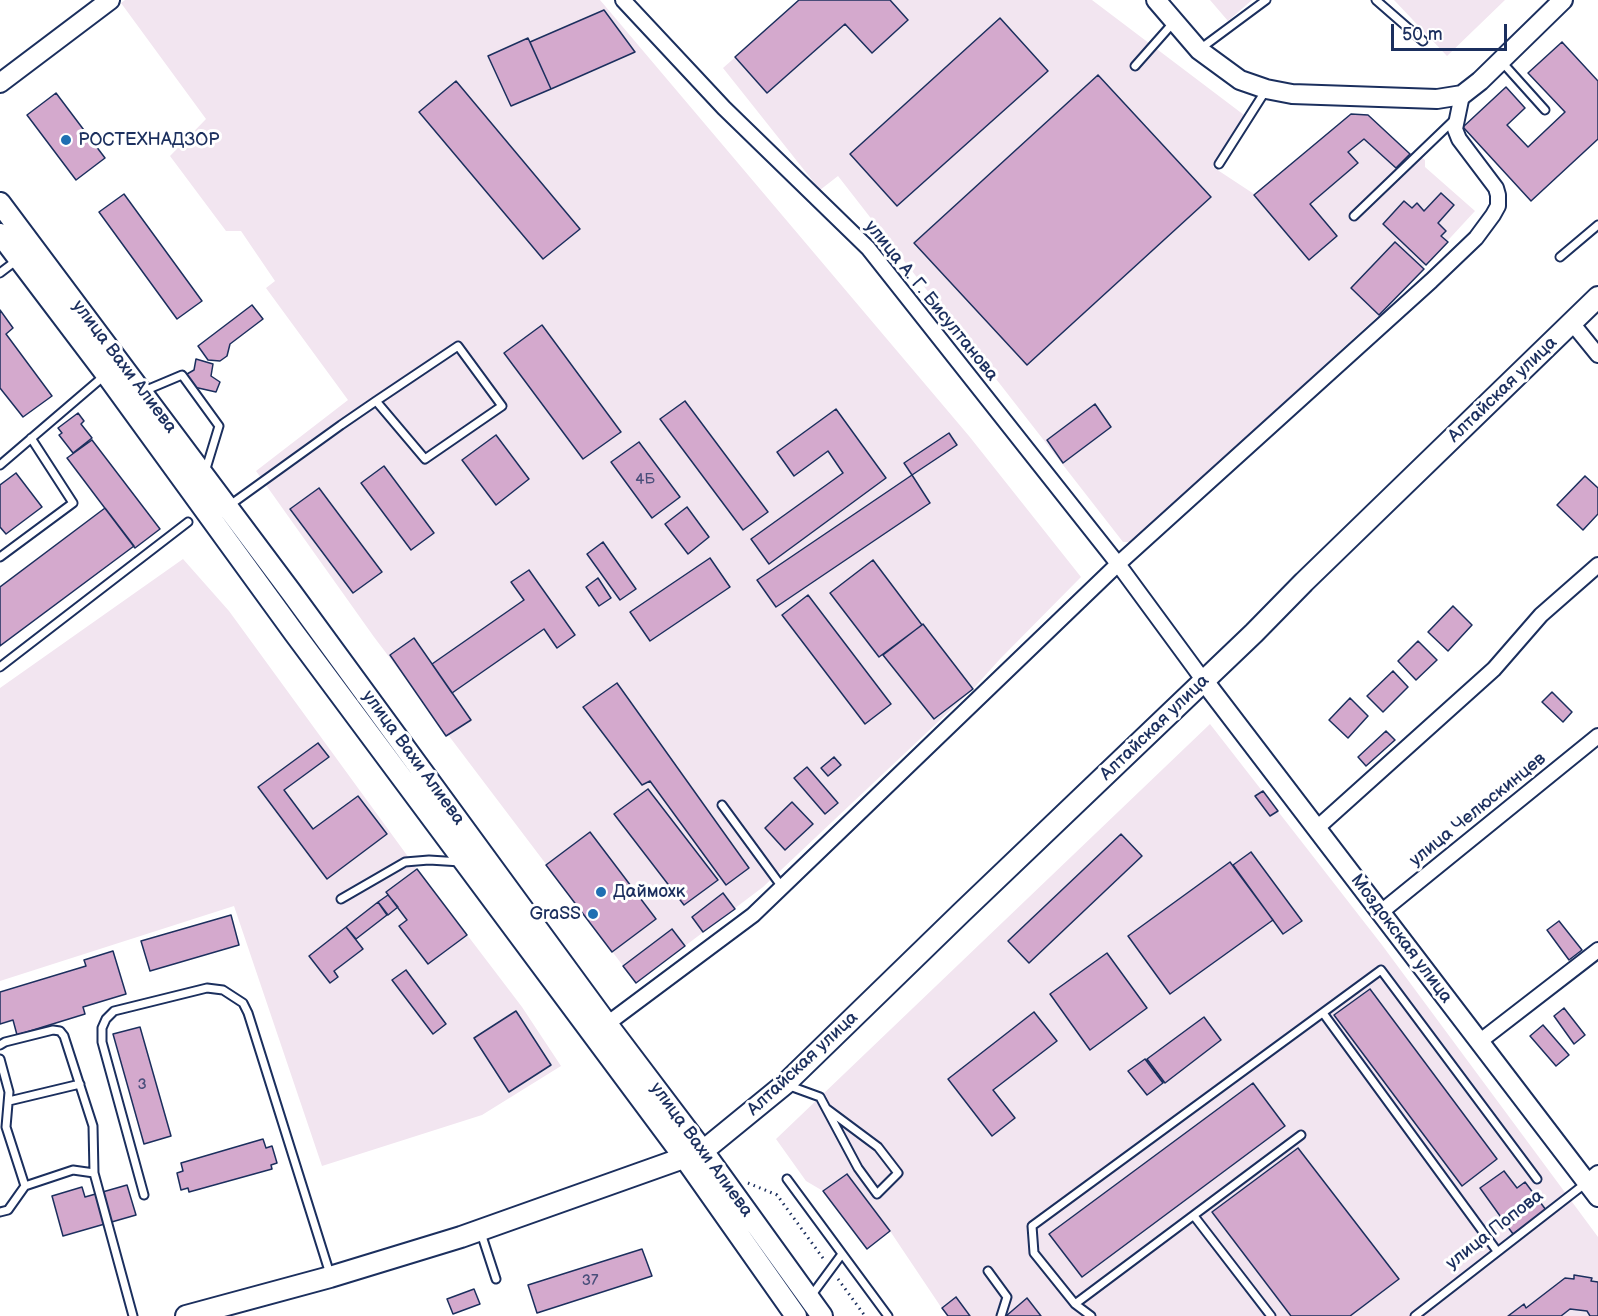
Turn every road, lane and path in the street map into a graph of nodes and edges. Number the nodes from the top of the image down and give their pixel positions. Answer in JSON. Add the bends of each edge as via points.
{"nodes":[{"id":1,"x":110,"y":0,"type":"edge"},
{"id":2,"x":623,"y":0,"type":"edge"},
{"id":3,"x":1156,"y":0,"type":"edge"},
{"id":4,"x":1266,"y":0,"type":"edge"},
{"id":5,"x":1376,"y":0,"type":"edge"},
{"id":6,"x":1563,"y":0,"type":"edge"},
{"id":7,"x":1175,"y":22,"type":"junction"},
{"id":8,"x":1423,"y":42,"type":"dead end"},
{"id":9,"x":1199,"y":50,"type":"junction"},
{"id":10,"x":1501,"y":61,"type":"junction"},
{"id":11,"x":1135,"y":66,"type":"dead end"},
{"id":12,"x":0,"y":83,"type":"edge"},
{"id":13,"x":1266,"y":89,"type":"junction"},
{"id":14,"x":1462,"y":95,"type":"junction"},
{"id":15,"x":1545,"y":111,"type":"dead end"},
{"id":16,"x":1456,"y":119,"type":"junction"},
{"id":17,"x":1219,"y":164,"type":"dead end"},
{"id":18,"x":0,"y":203,"type":"edge"},
{"id":19,"x":1354,"y":216,"type":"dead end"},
{"id":20,"x":1598,"y":225,"type":"edge"},
{"id":21,"x":0,"y":234,"type":"edge"},
{"id":22,"x":1560,"y":257,"type":"dead end"},
{"id":23,"x":19,"y":258,"type":"junction"},
{"id":24,"x":0,"y":273,"type":"edge"},
{"id":25,"x":1598,"y":297,"type":"edge"},
{"id":26,"x":1572,"y":322,"type":"junction"},
{"id":27,"x":1598,"y":355,"type":"edge"},
{"id":28,"x":106,"y":374,"type":"junction"},
{"id":29,"x":142,"y":391,"type":"junction"},
{"id":30,"x":376,"y":401,"type":"junction"},
{"id":31,"x":31,"y":438,"type":"junction"},
{"id":32,"x":0,"y":465,"type":"edge"},
{"id":33,"x":204,"y":474,"type":"junction"},
{"id":34,"x":228,"y":507,"type":"junction"},
{"id":35,"x":188,"y":522,"type":"dead end"},
{"id":36,"x":0,"y":557,"type":"edge"},
{"id":37,"x":1118,"y":564,"type":"junction"},
{"id":38,"x":1598,"y":565,"type":"edge"},
{"id":39,"x":0,"y":667,"type":"edge"},
{"id":40,"x":1204,"y":681,"type":"junction"},
{"id":41,"x":1598,"y":736,"type":"edge"},
{"id":42,"x":722,"y":805,"type":"dead end"},
{"id":43,"x":1317,"y":828,"type":"junction"},
{"id":44,"x":464,"y":863,"type":"junction"},
{"id":45,"x":782,"y":887,"type":"junction"},
{"id":46,"x":341,"y":899,"type":"dead end"},
{"id":47,"x":1381,"y":912,"type":"junction"},
{"id":48,"x":1598,"y":950,"type":"edge"},
{"id":49,"x":1323,"y":1014,"type":"junction"},
{"id":50,"x":607,"y":1024,"type":"junction"},
{"id":51,"x":1479,"y":1042,"type":"junction"},
{"id":52,"x":0,"y":1045,"type":"edge"},
{"id":53,"x":0,"y":1059,"type":"edge"},
{"id":54,"x":80,"y":1084,"type":"junction"},
{"id":55,"x":785,"y":1084,"type":"junction"},
{"id":56,"x":9,"y":1101,"type":"junction"},
{"id":57,"x":826,"y":1109,"type":"junction"},
{"id":58,"x":1301,"y":1135,"type":"dead end"},
{"id":59,"x":703,"y":1151,"type":"junction"},
{"id":60,"x":684,"y":1158,"type":"junction"},
{"id":61,"x":94,"y":1173,"type":"junction"},
{"id":62,"x":1592,"y":1177,"type":"edge"},
{"id":63,"x":787,"y":1179,"type":"dead end"},
{"id":64,"x":1537,"y":1179,"type":"dead end"},
{"id":65,"x":745,"y":1183,"type":"dead end"},
{"id":66,"x":25,"y":1186,"type":"junction"},
{"id":67,"x":144,"y":1195,"type":"dead end"},
{"id":68,"x":1598,"y":1197,"type":"edge"},
{"id":69,"x":0,"y":1212,"type":"edge"},
{"id":70,"x":1194,"y":1216,"type":"junction"},
{"id":71,"x":480,"y":1230,"type":"junction"},
{"id":72,"x":1497,"y":1251,"type":"junction"},
{"id":73,"x":842,"y":1254,"type":"junction"},
{"id":74,"x":831,"y":1269,"type":"junction"},
{"id":75,"x":988,"y":1271,"type":"dead end"},
{"id":76,"x":330,"y":1277,"type":"junction"},
{"id":77,"x":496,"y":1278,"type":"dead end"},
{"id":78,"x":809,"y":1298,"type":"junction"},
{"id":79,"x":1075,"y":1304,"type":"junction"},
{"id":80,"x":133,"y":1316,"type":"edge"},
{"id":81,"x":188,"y":1316,"type":"edge"},
{"id":82,"x":796,"y":1316,"type":"edge"},
{"id":83,"x":822,"y":1316,"type":"edge"},
{"id":84,"x":865,"y":1316,"type":"edge"},
{"id":85,"x":888,"y":1316,"type":"edge"},
{"id":86,"x":1001,"y":1316,"type":"edge"},
{"id":87,"x":1091,"y":1316,"type":"edge"},
{"id":88,"x":1271,"y":1316,"type":"edge"},
{"id":89,"x":1415,"y":1316,"type":"edge"}],
"edges":[{"from":1,"to":12,"type":"street"},
{"from":2,"to":37,"type":"street","name":"улица А. Г. Бисултанова","via":[[724,108],[868,248]]},
{"from":3,"to":7,"type":"street"},
{"from":4,"to":9,"type":"lane"},
{"from":5,"to":8,"type":"lane"},
{"from":6,"to":10,"type":"street"},
{"from":7,"to":9,"type":"street"},
{"from":7,"to":11,"type":"lane"},
{"from":9,"to":13,"type":"street","via":[[1240,80]]},
{"from":10,"to":14,"type":"street"},
{"from":10,"to":15,"type":"lane"},
{"from":13,"to":14,"type":"street","via":[[1292,94],[1437,99]]},
{"from":13,"to":17,"type":"lane"},
{"from":14,"to":16,"type":"street"},
{"from":16,"to":19,"type":"lane"},
{"from":16,"to":37,"type":"street","via":[[1460,139],[1498,195],[1498,206],[1481,231],[1414,297]]},
{"from":18,"to":29,"type":"main road","name":"улица Вахи Алиева"},
{"from":20,"to":22,"type":"lane"},
{"from":21,"to":23,"type":"main road","name":"улица Вахи Алиева"},
{"from":23,"to":24,"type":"lane"},
{"from":23,"to":28,"type":"main road","name":"улица Вахи Алиева"},
{"from":25,"to":26,"type":"main road","name":"Алтайская улица"},
{"from":26,"to":27,"type":"street"},
{"from":26,"to":40,"type":"main road","name":"Алтайская улица"},
{"from":28,"to":31,"type":"lane"},
{"from":28,"to":44,"type":"main road","name":"улица Вахи Алиева"},
{"from":29,"to":33,"type":"main road","name":"улица Вахи Алиева"},
{"from":29,"to":33,"type":"lane","via":[[182,375],[219,426]]},
{"from":30,"to":30,"type":"lane","via":[[459,346],[502,406],[425,459]]},
{"from":30,"to":34,"type":"lane"},
{"from":31,"to":32,"type":"lane"},
{"from":31,"to":36,"type":"lane","via":[[73,503]]},
{"from":33,"to":34,"type":"main road","name":"улица Вахи Алиева"},
{"from":34,"to":50,"type":"main road","name":"улица Вахи Алиева"},
{"from":35,"to":39,"type":"lane"},
{"from":37,"to":40,"type":"street","name":"улица А. Г. Бисултанова"},
{"from":37,"to":45,"type":"street"},
{"from":38,"to":43,"type":"street","via":[[1541,615],[1494,669]]},
{"from":40,"to":43,"type":"street","name":"Моздокская улица"},
{"from":40,"to":55,"type":"main road","name":"Алтайская улица"},
{"from":41,"to":47,"type":"street","name":"улица Челюскинцев"},
{"from":42,"to":45,"type":"lane"},
{"from":43,"to":47,"type":"street","name":"Моздокская улица"},
{"from":44,"to":46,"type":"lane","via":[[405,862]]},
{"from":44,"to":60,"type":"main road","name":"улица Вахи Алиева"},
{"from":45,"to":50,"type":"street","via":[[753,915]]},
{"from":47,"to":51,"type":"street","name":"Моздокская улица"},
{"from":48,"to":51,"type":"street"},
{"from":49,"to":64,"type":"lane","via":[[1381,970]]},
{"from":49,"to":72,"type":"lane"},
{"from":49,"to":79,"type":"lane","via":[[1032,1226],[1034,1253]]},
{"from":50,"to":59,"type":"main road","name":"улица Вахи Алиева"},
{"from":51,"to":62,"type":"street","name":"Моздокская улица"},
{"from":52,"to":54,"type":"lane","via":[[60,1031]]},
{"from":53,"to":56,"type":"lane"},
{"from":54,"to":56,"type":"lane"},
{"from":54,"to":61,"type":"lane","via":[[93,1126]]},
{"from":55,"to":57,"type":"lane","via":[[820,1097]]},
{"from":55,"to":59,"type":"main road","name":"Алтайская улица"},
{"from":56,"to":66,"type":"lane","via":[[6,1127]]},
{"from":57,"to":57,"type":"lane","via":[[878,1147],[898,1173],[876,1194]]},
{"from":58,"to":70,"type":"lane"},
{"from":59,"to":60,"type":"main road","name":"Алтайская улица"},
{"from":59,"to":78,"type":"main road","name":"улица Вахи Алиева"},
{"from":60,"to":71,"type":"main road","name":"Алтайская улица"},
{"from":60,"to":82,"type":"main road","name":"улица Вахи Алиева"},
{"from":61,"to":66,"type":"lane","via":[[73,1170]]},
{"from":61,"to":80,"type":"lane"},
{"from":62,"to":68,"type":"street","name":"Моздокская улица"},
{"from":62,"to":72,"type":"lane","name":"улица Попова"},
{"from":63,"to":73,"type":"lane"},
{"from":65,"to":74,"type":"path","via":[[777,1195]]},
{"from":66,"to":69,"type":"lane","via":[[8,1210]]},
{"from":67,"to":76,"type":"lane","via":[[102,1042],[102,1028],[114,1011],[207,987],[223,990],[243,1003],[248,1013]]},
{"from":70,"to":79,"type":"lane"},
{"from":70,"to":88,"type":"lane"},
{"from":71,"to":76,"type":"main road","name":"Алтайская улица"},
{"from":71,"to":77,"type":"lane"},
{"from":72,"to":89,"type":"lane","name":"улица Попова"},
{"from":73,"to":74,"type":"lane"},
{"from":73,"to":85,"type":"lane"},
{"from":74,"to":78,"type":"lane"},
{"from":74,"to":84,"type":"path"},
{"from":75,"to":86,"type":"lane","via":[[1006,1297]]},
{"from":76,"to":81,"type":"main road","name":"Алтайская улица"},
{"from":78,"to":83,"type":"main road","name":"улица Вахи Алиева"},
{"from":79,"to":87,"type":"lane"}]}
